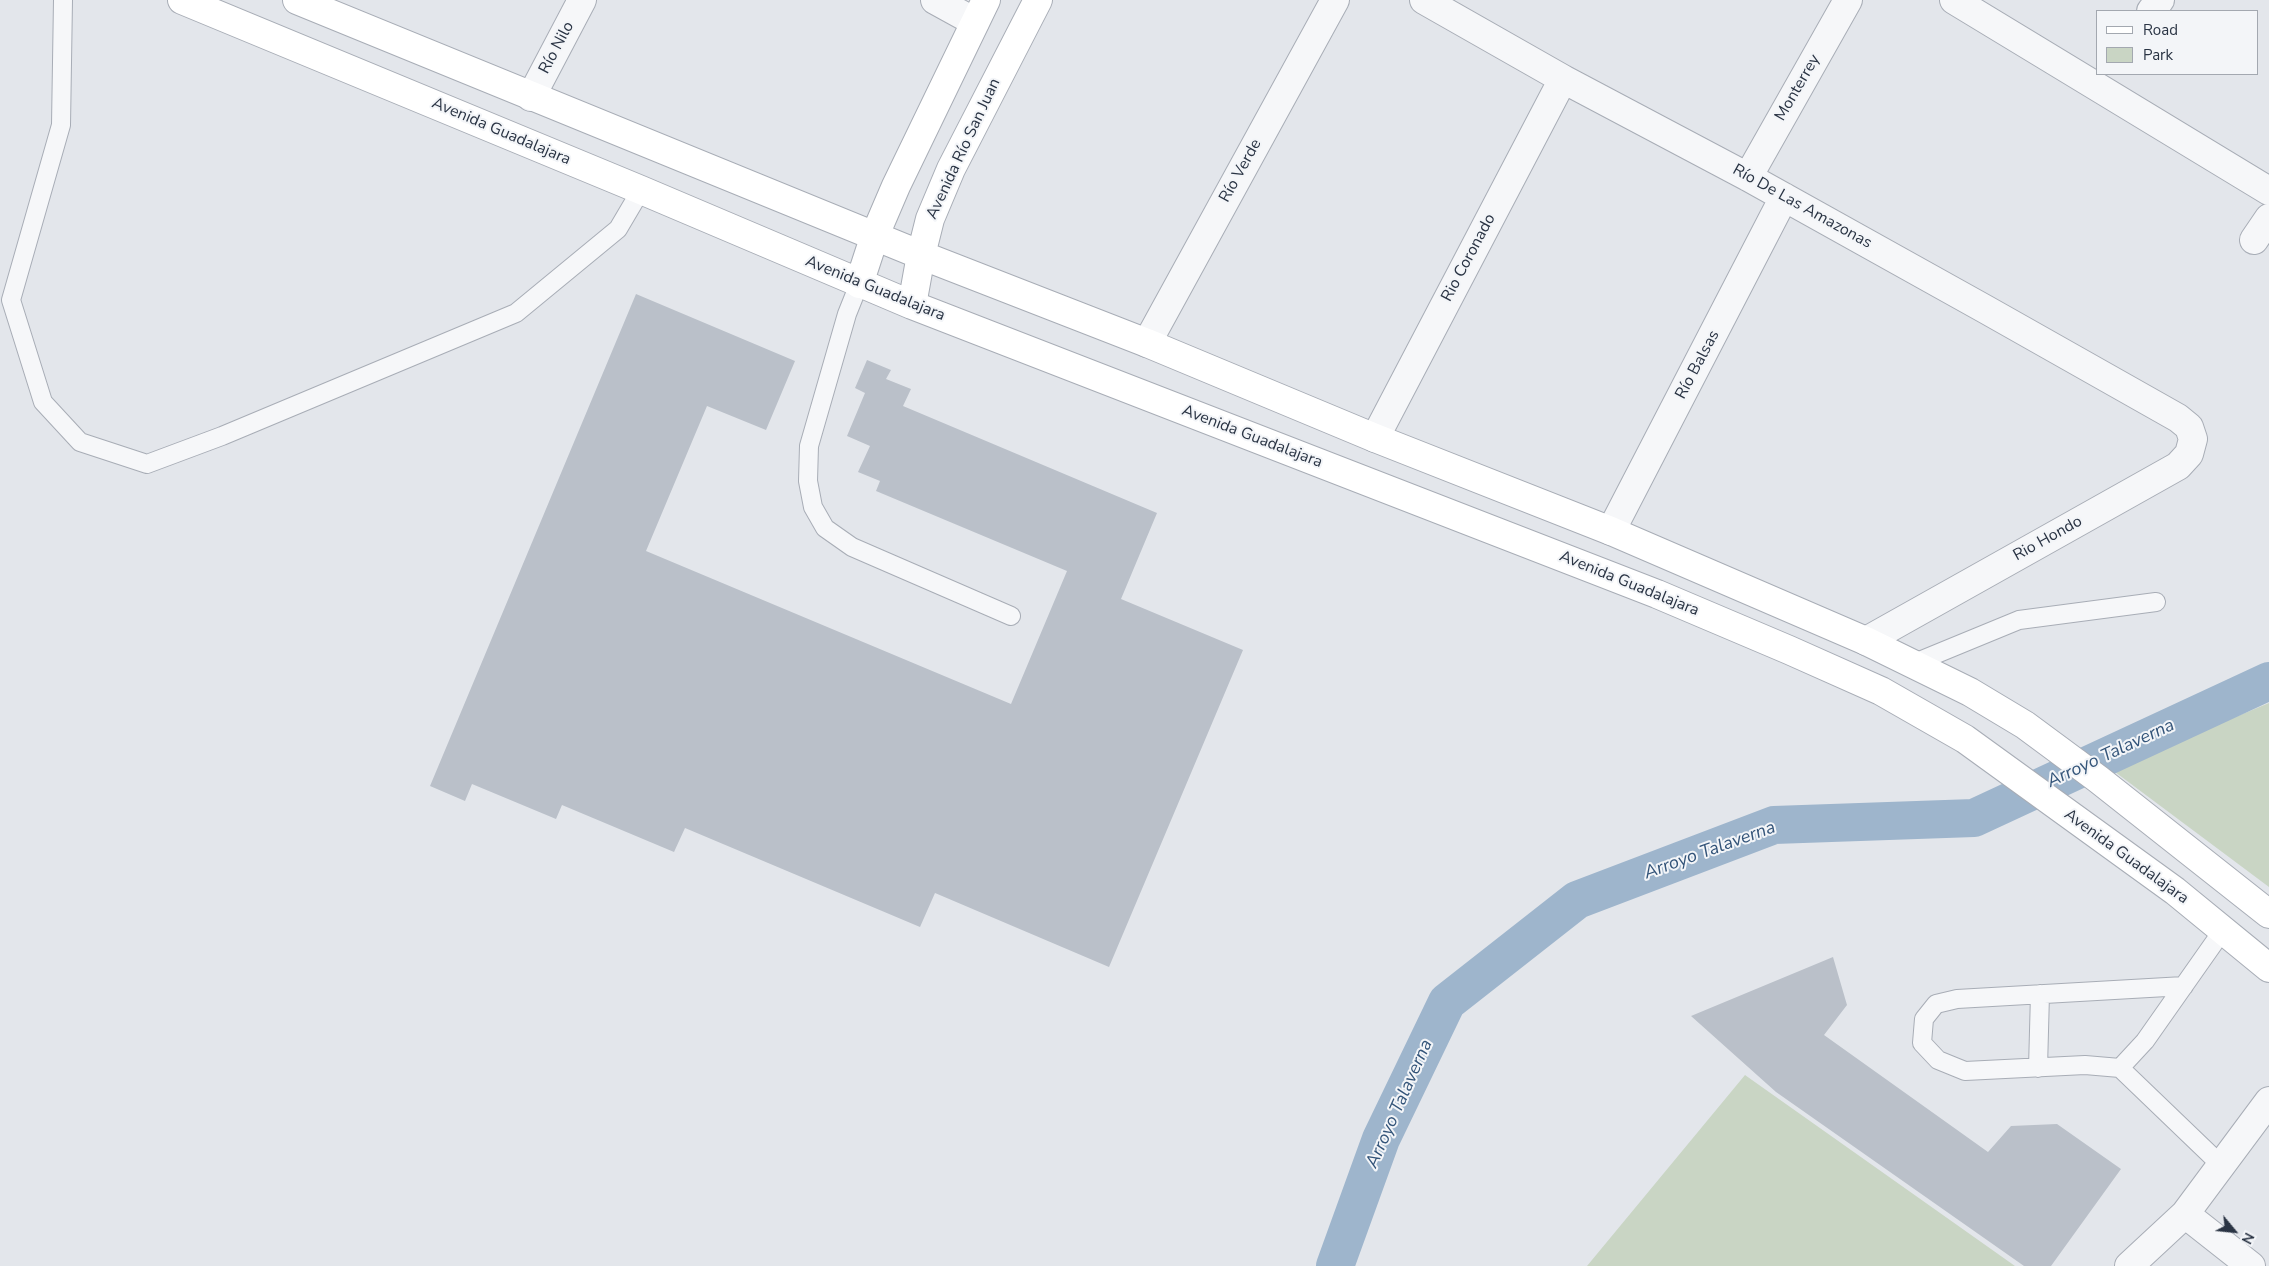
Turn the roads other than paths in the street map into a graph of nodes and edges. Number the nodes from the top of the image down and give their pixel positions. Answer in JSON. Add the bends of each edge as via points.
{"nodes":[{"id":1,"x":63,"y":0,"type":"edge"},
{"id":2,"x":182,"y":0,"type":"edge"},
{"id":3,"x":582,"y":0,"type":"edge"},
{"id":4,"x":935,"y":0,"type":"edge"},
{"id":5,"x":1038,"y":0,"type":"edge"},
{"id":6,"x":1335,"y":0,"type":"edge"},
{"id":7,"x":1424,"y":0,"type":"edge"},
{"id":8,"x":1848,"y":0,"type":"edge"},
{"id":9,"x":1954,"y":0,"type":"edge"},
{"id":10,"x":2160,"y":0,"type":"edge"},
{"id":11,"x":300,"y":1,"type":"edge"},
{"id":12,"x":2152,"y":10,"type":"edge"},
{"id":13,"x":981,"y":11,"type":"edge"},
{"id":14,"x":1563,"y":79,"type":"junction"},
{"id":15,"x":2098,"y":80,"type":"edge"},
{"id":16,"x":531,"y":97,"type":"junction"},
{"id":17,"x":1748,"y":177,"type":"junction"},
{"id":18,"x":641,"y":190,"type":"junction"},
{"id":19,"x":2269,"y":191,"type":"edge"},
{"id":20,"x":1784,"y":197,"type":"junction"},
{"id":21,"x":2269,"y":218,"type":"edge"},
{"id":22,"x":875,"y":235,"type":"junction"},
{"id":23,"x":2254,"y":240,"type":"dead end"},
{"id":24,"x":920,"y":255,"type":"junction"},
{"id":25,"x":859,"y":284,"type":"junction"},
{"id":26,"x":912,"y":305,"type":"junction"},
{"id":27,"x":1147,"y":343,"type":"junction"},
{"id":28,"x":2178,"y":418,"type":"joint"},
{"id":29,"x":1375,"y":438,"type":"junction"},
{"id":30,"x":1611,"y":531,"type":"junction"},
{"id":31,"x":2156,"y":602,"type":"dead end"},
{"id":32,"x":1011,"y":616,"type":"dead end"},
{"id":33,"x":1866,"y":641,"type":"junction"},
{"id":34,"x":1912,"y":664,"type":"junction"},
{"id":35,"x":2269,"y":914,"type":"edge"},
{"id":36,"x":2223,"y":930,"type":"junction"},
{"id":37,"x":2269,"y":968,"type":"edge"},
{"id":38,"x":2184,"y":986,"type":"junction"},
{"id":39,"x":2040,"y":994,"type":"junction"},
{"id":40,"x":2038,"y":1068,"type":"junction"},
{"id":41,"x":2120,"y":1068,"type":"junction"},
{"id":42,"x":2266,"y":1110,"type":"edge"},
{"id":43,"x":2221,"y":1165,"type":"junction"},
{"id":44,"x":2185,"y":1214,"type":"junction"},
{"id":45,"x":2129,"y":1266,"type":"edge"},
{"id":46,"x":2251,"y":1266,"type":"edge"}],
"edges":[{"from":1,"to":18,"type":"lane","via":[[61,125],[11,300],[43,402],[80,442],[147,464],[222,436],[516,312],[618,229]]},
{"from":2,"to":18,"type":"main road","name":"Avenida Guadalajara"},
{"from":3,"to":16,"type":"street","name":"Río Nilo"},
{"from":4,"to":13,"type":"street"},
{"from":5,"to":24,"type":"main road","name":"Avenida Río San Juan","via":[[951,169],[930,219]]},
{"from":6,"to":27,"type":"street","name":"Río Verde"},
{"from":7,"to":14,"type":"street","name":"Río De Las Amazonas"},
{"from":8,"to":17,"type":"street","name":"Monterrey"},
{"from":9,"to":15,"type":"street"},
{"from":10,"to":12,"type":"street"},
{"from":11,"to":16,"type":"main road"},
{"from":13,"to":22,"type":"main road"},
{"from":14,"to":17,"type":"street","name":"Río De Las Amazonas"},
{"from":14,"to":29,"type":"street","name":"Rio Coronado"},
{"from":15,"to":19,"type":"street"},
{"from":16,"to":22,"type":"main road"},
{"from":17,"to":20,"type":"street","name":"Río De Las Amazonas"},
{"from":18,"to":25,"type":"main road","name":"Avenida Guadalajara"},
{"from":20,"to":28,"type":"street","name":"Río De Las Amazonas"},
{"from":20,"to":30,"type":"street","name":"Río Balsas"},
{"from":21,"to":23,"type":"street"},
{"from":22,"to":24,"type":"main road"},
{"from":22,"to":25,"type":"main road"},
{"from":24,"to":26,"type":"main road","name":"Avenida Río San Juan"},
{"from":24,"to":27,"type":"main road"},
{"from":25,"to":26,"type":"main road","name":"Avenida Guadalajara"},
{"from":25,"to":32,"type":"lane","via":[[847,314],[809,446],[808,481],[813,507],[826,528],[852,547]]},
{"from":26,"to":36,"type":"main road","name":"Avenida Guadalajara","via":[[1657,594],[1881,691],[1965,739],[2175,891]]},
{"from":27,"to":29,"type":"main road"},
{"from":28,"to":33,"type":"street","name":"Rio Hondo","via":[[2189,428],[2193,439],[2189,454],[2178,466]]},
{"from":29,"to":30,"type":"main road"},
{"from":30,"to":33,"type":"main road"},
{"from":31,"to":34,"type":"lane","via":[[2019,620]]},
{"from":33,"to":34,"type":"main road"},
{"from":34,"to":35,"type":"main road","via":[[1970,692],[2025,726],[2098,779]]},
{"from":36,"to":37,"type":"main road","name":"Avenida Guadalajara"},
{"from":36,"to":38,"type":"lane"},
{"from":38,"to":39,"type":"lane"},
{"from":38,"to":41,"type":"lane","via":[[2145,1041]]},
{"from":39,"to":40,"type":"lane"},
{"from":39,"to":40,"type":"lane","via":[[1957,998],[1936,1004],[1924,1019],[1922,1043],[1938,1060],[1965,1071]]},
{"from":40,"to":41,"type":"lane","via":[[2085,1065]]},
{"from":41,"to":43,"type":"lane"},
{"from":42,"to":43,"type":"street"},
{"from":43,"to":44,"type":"street"},
{"from":44,"to":45,"type":"street"},
{"from":44,"to":46,"type":"street"}]}
